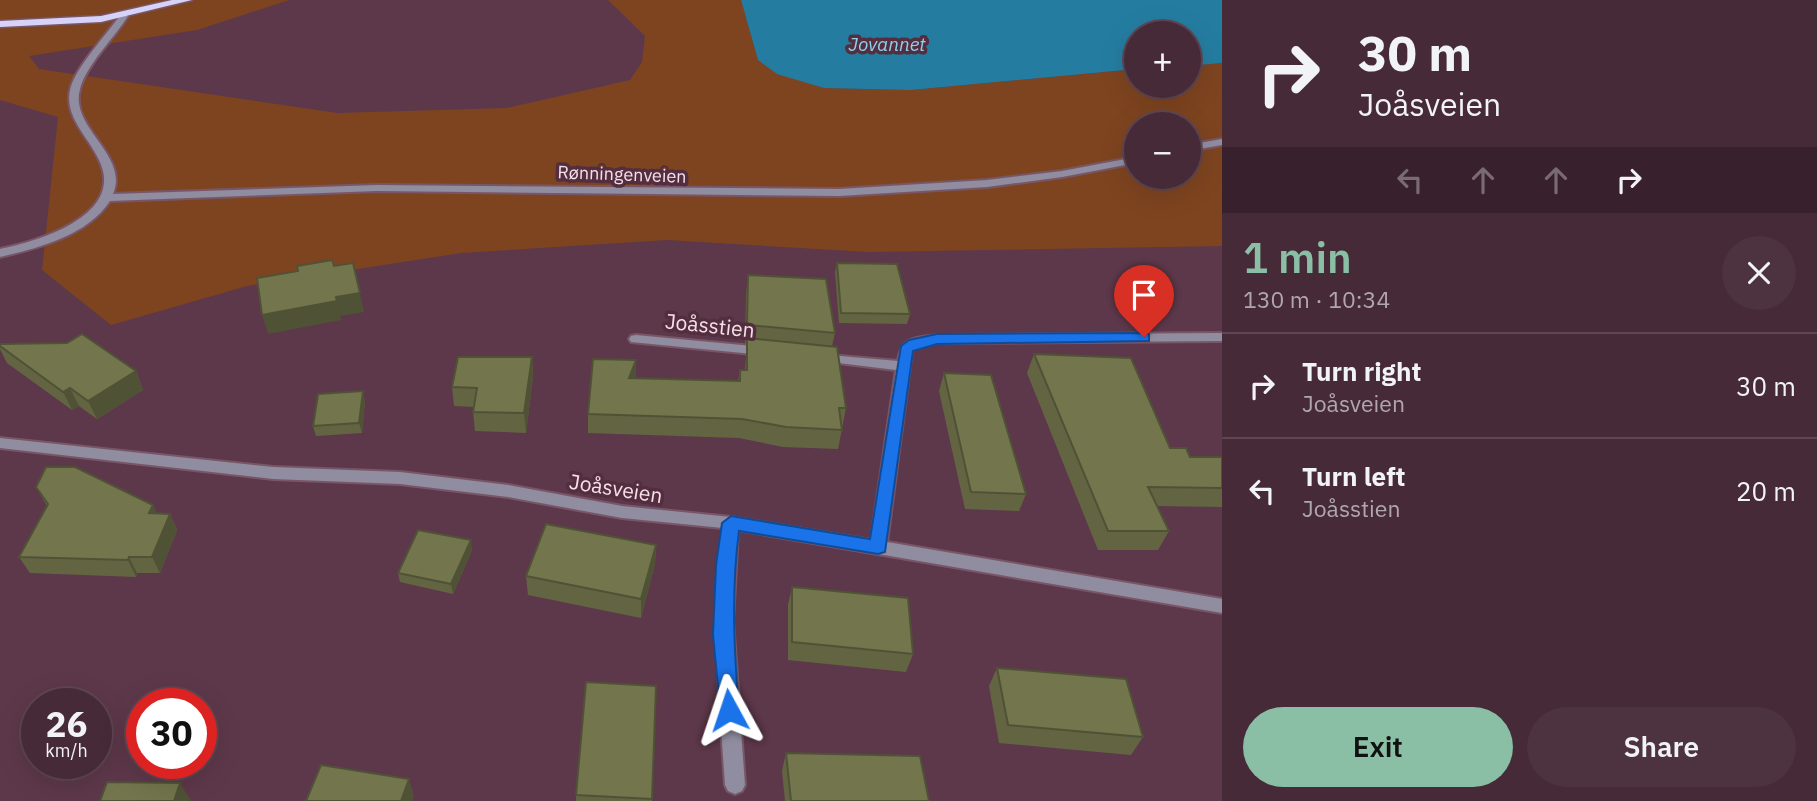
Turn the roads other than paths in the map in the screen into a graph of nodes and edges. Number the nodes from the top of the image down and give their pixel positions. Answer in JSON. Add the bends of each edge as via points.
{"nodes":[{"id":1,"x":187,"y":0,"type":"edge"},
{"id":2,"x":124,"y":16,"type":"junction"},
{"id":3,"x":0,"y":23,"type":"edge"},
{"id":4,"x":1222,"y":142,"type":"edge"},
{"id":5,"x":1201,"y":146,"type":"edge"},
{"id":6,"x":1124,"y":163,"type":"edge"},
{"id":7,"x":106,"y":198,"type":"junction"},
{"id":8,"x":0,"y":253,"type":"edge"},
{"id":9,"x":1222,"y":337,"type":"edge"},
{"id":10,"x":636,"y":339,"type":"dead end"},
{"id":11,"x":784,"y":353,"type":"edge"},
{"id":12,"x":811,"y":356,"type":"edge"},
{"id":13,"x":904,"y":366,"type":"junction"},
{"id":14,"x":0,"y":443,"type":"edge"},
{"id":15,"x":731,"y":523,"type":"junction"},
{"id":16,"x":878,"y":547,"type":"junction"},
{"id":17,"x":1222,"y":606,"type":"edge"},
{"id":18,"x":734,"y":785,"type":"dead end"}],
"edges":[{"from":1,"to":2,"type":"main road"},
{"from":2,"to":3,"type":"main road"},
{"from":2,"to":7,"type":"street","via":[[74,91],[77,113],[109,170],[111,188]]},
{"from":4,"to":5,"type":"street"},
{"from":6,"to":7,"type":"street","name":"Rønningenveien","via":[[970,187],[856,194],[401,187]]},
{"from":7,"to":8,"type":"street","via":[[87,219],[60,235]]},
{"from":9,"to":13,"type":"street","via":[[937,339],[906,349]]},
{"from":10,"to":11,"type":"street","name":"Joåsstien"},
{"from":12,"to":13,"type":"street"},
{"from":13,"to":16,"type":"street"},
{"from":14,"to":15,"type":"street","name":"Joåsveien","via":[[272,473],[400,478],[622,512]]},
{"from":15,"to":16,"type":"street","name":"Joåsveien"},
{"from":15,"to":18,"type":"street","via":[[723,635]]},
{"from":16,"to":17,"type":"street","name":"Joåsveien"}]}
